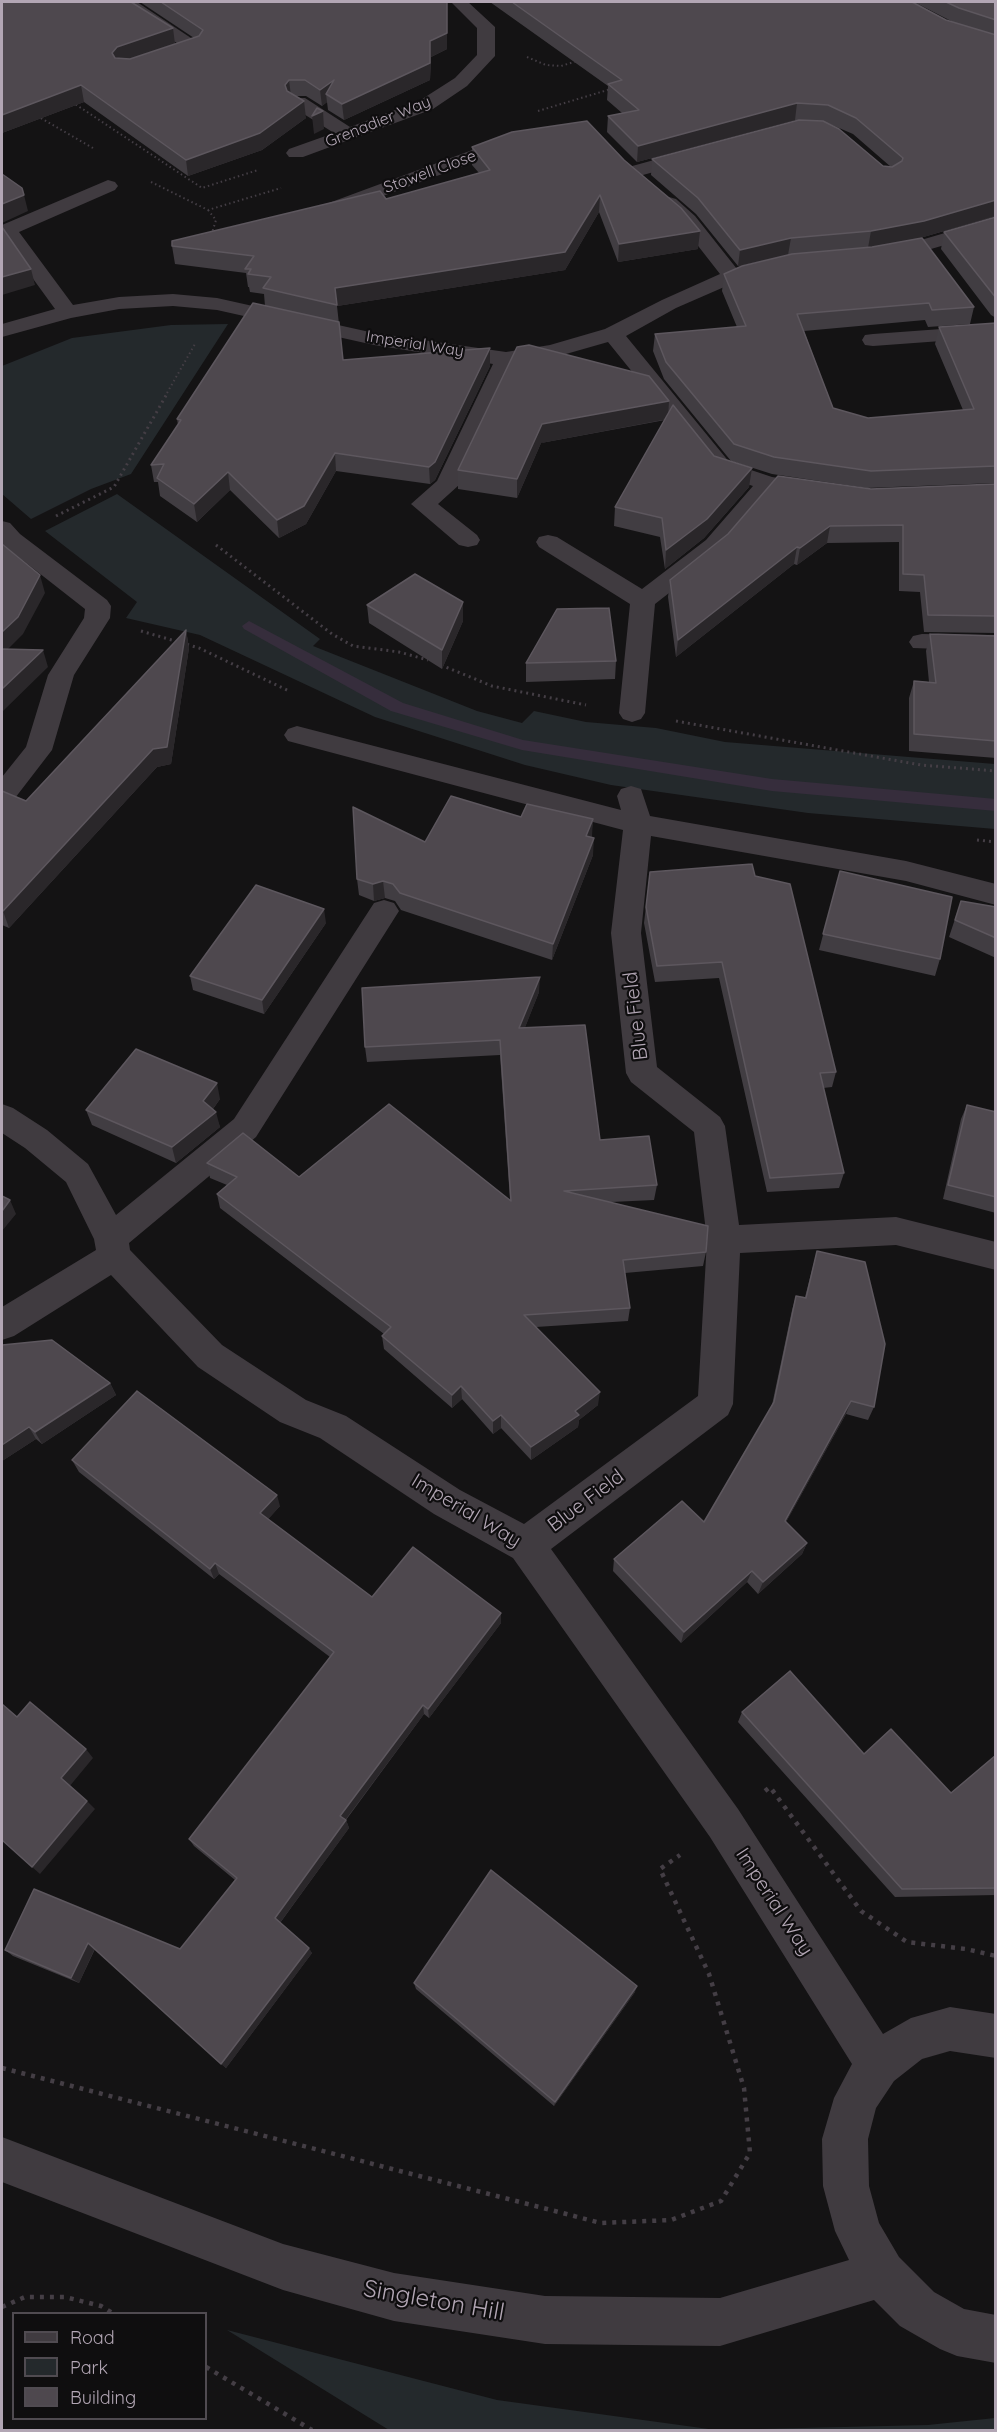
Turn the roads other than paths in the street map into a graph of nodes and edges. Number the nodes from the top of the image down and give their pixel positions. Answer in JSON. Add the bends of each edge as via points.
{"nodes":[{"id":1,"x":126,"y":2,"type":"edge"},
{"id":2,"x":459,"y":2,"type":"edge"},
{"id":3,"x":148,"y":61,"type":"edge"},
{"id":4,"x":298,"y":102,"type":"edge"},
{"id":5,"x":349,"y":134,"type":"junction"},
{"id":6,"x":530,"y":136,"type":"edge"},
{"id":7,"x":708,"y":152,"type":"edge"},
{"id":8,"x":296,"y":153,"type":"road end"},
{"id":9,"x":108,"y":186,"type":"dead end"},
{"id":10,"x":318,"y":213,"type":"edge"},
{"id":11,"x":996,"y":224,"type":"edge"},
{"id":12,"x":924,"y":245,"type":"junction"},
{"id":13,"x":868,"y":256,"type":"edge"},
{"id":14,"x":937,"y":262,"type":"edge"},
{"id":15,"x":789,"y":263,"type":"edge"},
{"id":16,"x":732,"y":276,"type":"junction"},
{"id":17,"x":68,"y":312,"type":"junction"},
{"id":18,"x":976,"y":314,"type":"dead end"},
{"id":19,"x":996,"y":329,"type":"edge"},
{"id":20,"x":2,"y":331,"type":"edge"},
{"id":21,"x":613,"y":334,"type":"junction"},
{"id":22,"x":873,"y":340,"type":"dead end"},
{"id":23,"x":506,"y":358,"type":"junction"},
{"id":24,"x":768,"y":483,"type":"junction"},
{"id":25,"x":834,"y":493,"type":"edge"},
{"id":26,"x":6,"y":534,"type":"edge"},
{"id":27,"x":468,"y":540,"type":"dead end"},
{"id":28,"x":548,"y":542,"type":"dead end"},
{"id":29,"x":643,"y":601,"type":"junction"},
{"id":30,"x":922,"y":642,"type":"dead end"},
{"id":31,"x":996,"y":643,"type":"edge"},
{"id":32,"x":632,"y":713,"type":"road end"},
{"id":33,"x":297,"y":735,"type":"dead end"},
{"id":34,"x":2,"y":795,"type":"edge"},
{"id":35,"x":635,"y":810,"type":"junction"},
{"id":36,"x":996,"y":895,"type":"edge"},
{"id":37,"x":384,"y":910,"type":"dead end"},
{"id":38,"x":2,"y":1117,"type":"edge"},
{"id":39,"x":724,"y":1240,"type":"junction"},
{"id":40,"x":112,"y":1247,"type":"junction"},
{"id":41,"x":996,"y":1256,"type":"edge"},
{"id":42,"x":2,"y":1324,"type":"edge"},
{"id":43,"x":526,"y":1545,"type":"junction"},
{"id":44,"x":996,"y":2036,"type":"edge"},
{"id":45,"x":878,"y":2065,"type":"junction"},
{"id":46,"x":2,"y":2160,"type":"edge"},
{"id":47,"x":882,"y":2274,"type":"junction"},
{"id":48,"x":996,"y":2339,"type":"edge"}],
"edges":[{"from":1,"to":3,"type":"street","via":[[194,46]]},
{"from":2,"to":5,"type":"street","name":"Grenadier Way","via":[[486,27],[486,56],[461,82],[426,105]]},
{"from":4,"to":5,"type":"street"},
{"from":5,"to":8,"type":"street","name":"Grenadier Way"},
{"from":6,"to":10,"type":"street","name":"Stowell Close"},
{"from":7,"to":16,"type":"street","via":[[626,166],[688,220]]},
{"from":9,"to":17,"type":"street","via":[[7,230]]},
{"from":11,"to":12,"type":"street"},
{"from":12,"to":13,"type":"street"},
{"from":12,"to":14,"type":"street"},
{"from":15,"to":16,"type":"street","name":"Imperial Way"},
{"from":16,"to":21,"type":"street","name":"Imperial Way"},
{"from":17,"to":20,"type":"street","name":"Imperial Way"},
{"from":17,"to":23,"type":"street","name":"Imperial Way","via":[[119,303],[173,300],[217,304],[374,339]]},
{"from":18,"to":19,"type":"street"},
{"from":19,"to":22,"type":"street"},
{"from":21,"to":23,"type":"street","name":"Imperial Way","via":[[552,351]]},
{"from":21,"to":24,"type":"street","via":[[723,468]]},
{"from":23,"to":27,"type":"street","via":[[447,485],[423,504]]},
{"from":24,"to":25,"type":"street"},
{"from":24,"to":29,"type":"street","via":[[715,545]]},
{"from":26,"to":34,"type":"street","via":[[98,606],[97,618],[61,675],[39,750]]},
{"from":28,"to":29,"type":"street"},
{"from":29,"to":32,"type":"street"},
{"from":30,"to":31,"type":"street"},
{"from":33,"to":35,"type":"street"},
{"from":35,"to":36,"type":"street"},
{"from":35,"to":39,"type":"street","name":"Blue Field","via":[[626,933],[642,1073],[709,1126]]},
{"from":37,"to":40,"type":"street","via":[[245,1128]]},
{"from":38,"to":40,"type":"street","name":"Imperial Way","via":[[77,1173]]},
{"from":39,"to":41,"type":"street","via":[[896,1231]]},
{"from":39,"to":43,"type":"street","name":"Blue Field","via":[[715,1404]]},
{"from":40,"to":42,"type":"street"},
{"from":40,"to":43,"type":"street","name":"Imperial Way","via":[[210,1356],[293,1411],[333,1427],[447,1502]]},
{"from":43,"to":45,"type":"street","name":"Imperial Way","via":[[724,1823]]},
{"from":44,"to":45,"type":"street","via":[[950,2029],[910,2040]]},
{"from":45,"to":47,"type":"street","via":[[856,2098],[845,2139],[846,2186],[858,2231]]},
{"from":46,"to":47,"type":"street","name":"Singleton Hill","via":[[283,2267],[394,2297],[545,2320],[720,2322]]},
{"from":47,"to":48,"type":"street","via":[[917,2309],[957,2332]]}]}
